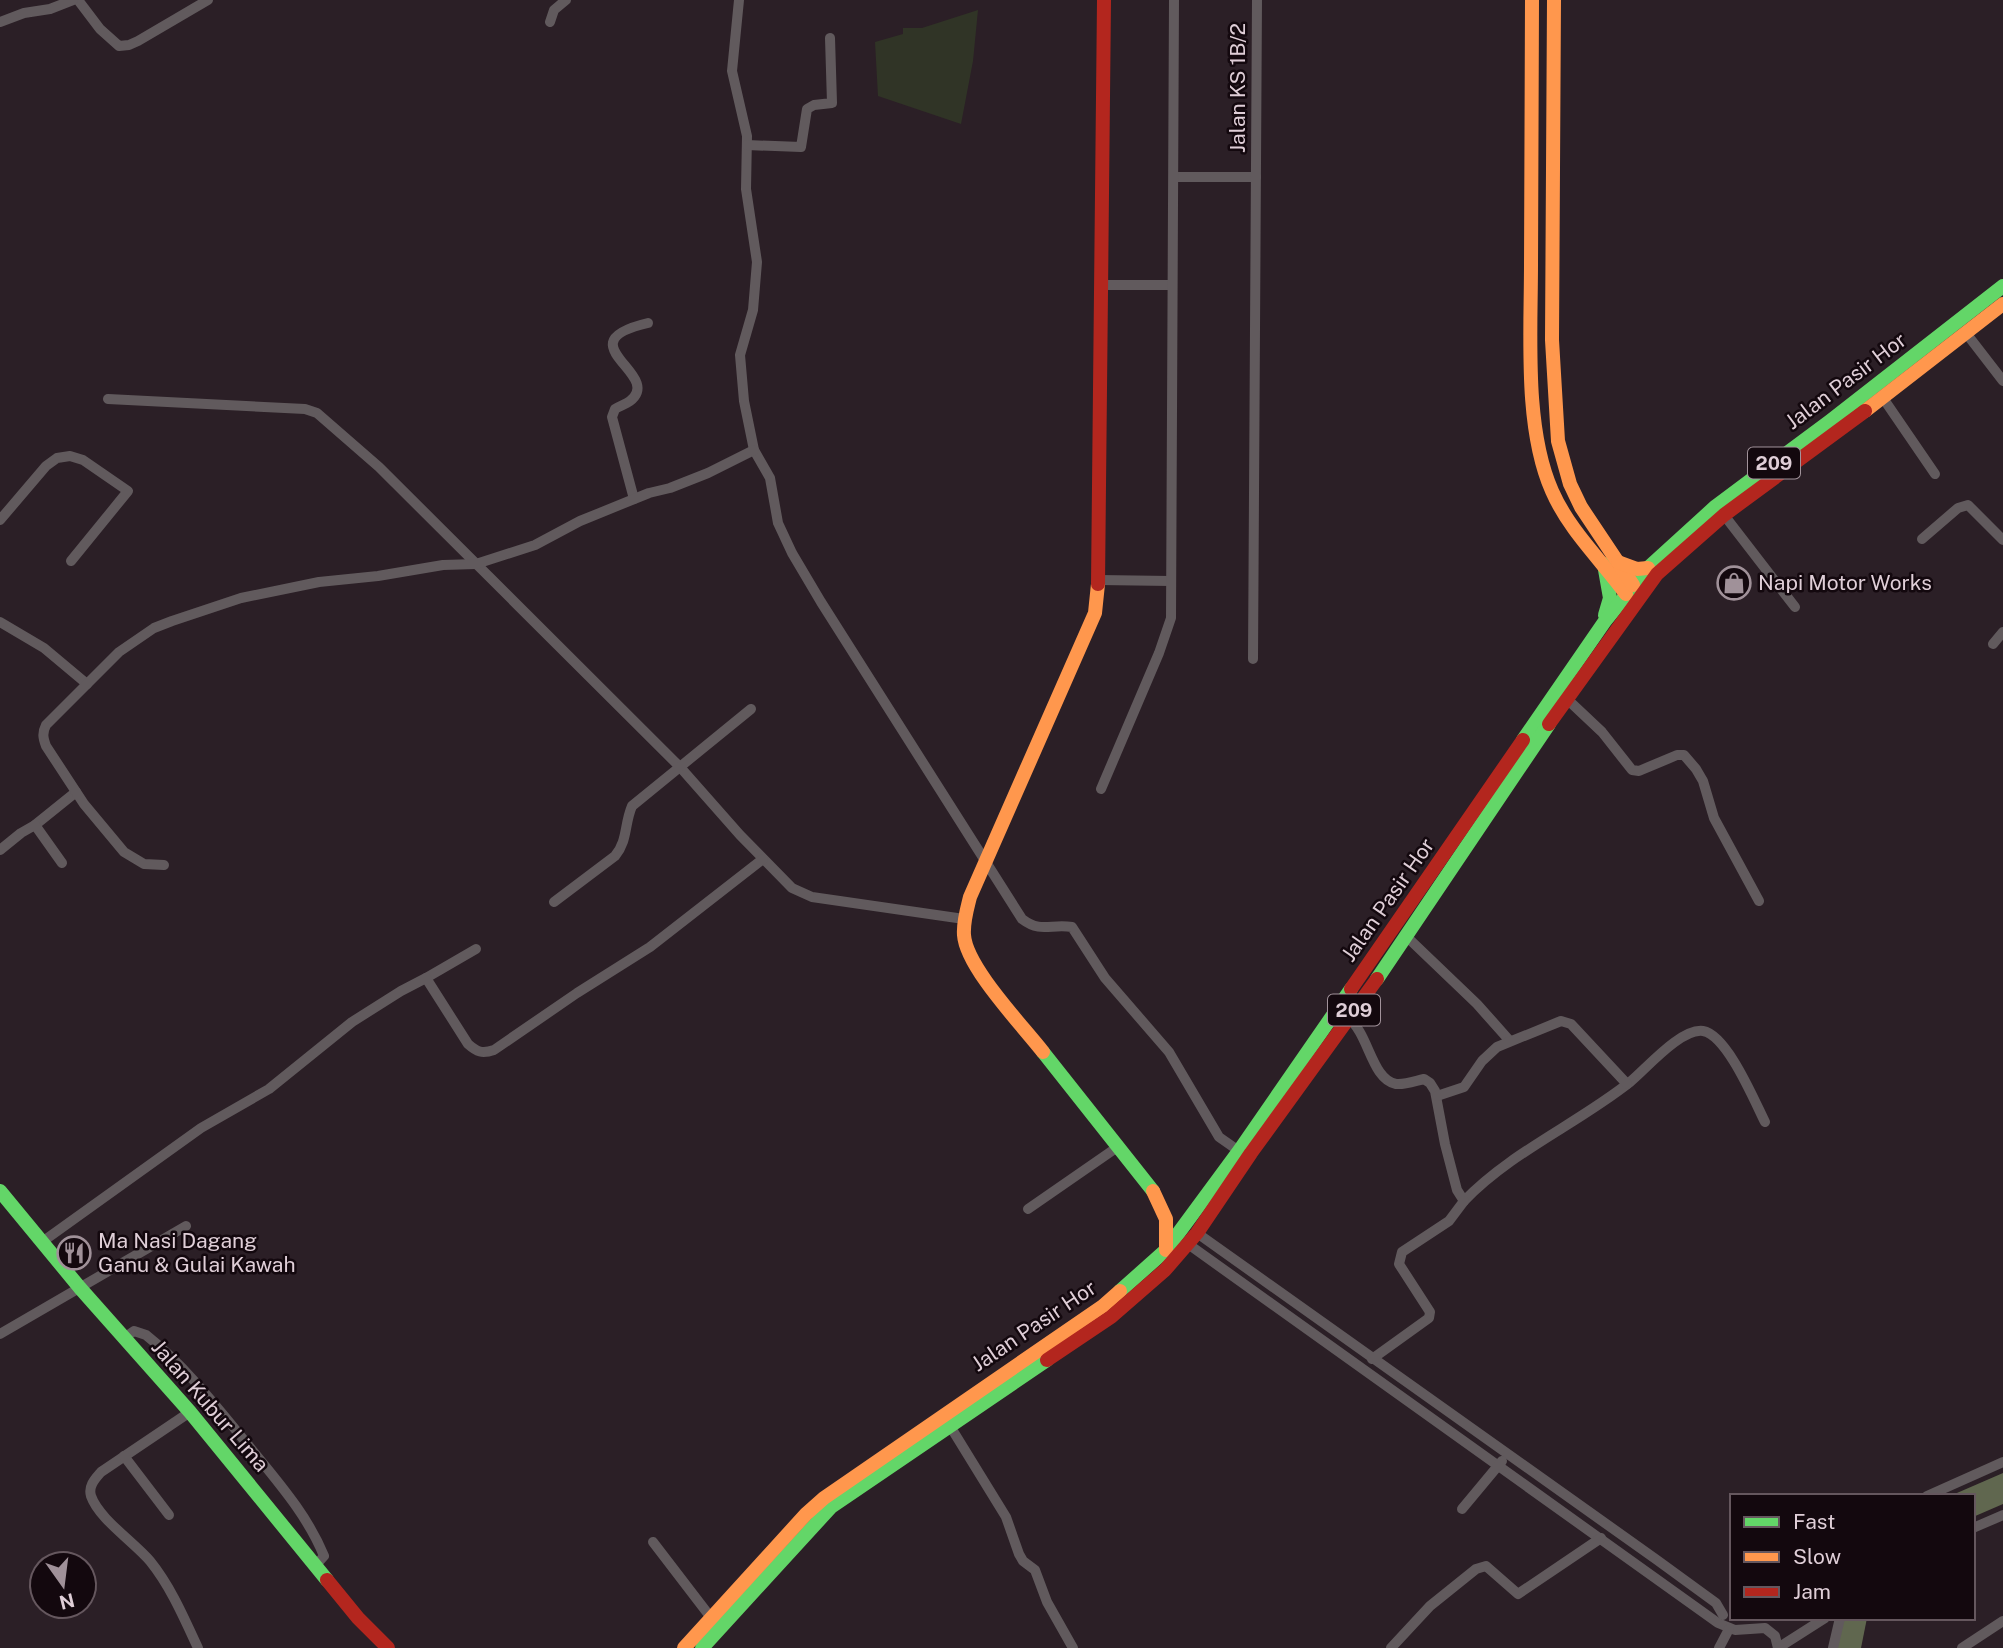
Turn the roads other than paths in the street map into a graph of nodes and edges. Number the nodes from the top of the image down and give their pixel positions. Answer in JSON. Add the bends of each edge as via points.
{"nodes":[{"id":1,"x":73,"y":0,"type":"edge"},
{"id":2,"x":78,"y":0,"type":"edge"},
{"id":3,"x":208,"y":0,"type":"edge"},
{"id":4,"x":566,"y":0,"type":"edge"},
{"id":5,"x":739,"y":0,"type":"edge"},
{"id":6,"x":1104,"y":0,"type":"edge"},
{"id":7,"x":1174,"y":0,"type":"edge"},
{"id":8,"x":1257,"y":0,"type":"edge"},
{"id":9,"x":1532,"y":0,"type":"edge"},
{"id":10,"x":1554,"y":0,"type":"edge"},
{"id":11,"x":0,"y":22,"type":"edge"},
{"id":12,"x":550,"y":22,"type":"dead end"},
{"id":13,"x":830,"y":38,"type":"dead end"},
{"id":14,"x":747,"y":145,"type":"junction"},
{"id":15,"x":1174,"y":177,"type":"junction"},
{"id":16,"x":1256,"y":177,"type":"junction"},
{"id":17,"x":1532,"y":185,"type":"junction"},
{"id":18,"x":1553,"y":185,"type":"junction"},
{"id":19,"x":1102,"y":285,"type":"junction"},
{"id":20,"x":1172,"y":285,"type":"junction"},
{"id":21,"x":2003,"y":286,"type":"edge"},
{"id":22,"x":2003,"y":304,"type":"edge"},
{"id":23,"x":648,"y":323,"type":"dead end"},
{"id":24,"x":1966,"y":332,"type":"junction"},
{"id":25,"x":2003,"y":381,"type":"edge"},
{"id":26,"x":1883,"y":398,"type":"junction"},
{"id":27,"x":107,"y":399,"type":"dead end"},
{"id":28,"x":754,"y":450,"type":"junction"},
{"id":29,"x":1935,"y":474,"type":"dead end"},
{"id":30,"x":634,"y":499,"type":"junction"},
{"id":31,"x":1724,"y":515,"type":"junction"},
{"id":32,"x":0,"y":520,"type":"edge"},
{"id":33,"x":1922,"y":538,"type":"dead end"},
{"id":34,"x":2003,"y":540,"type":"edge"},
{"id":35,"x":71,"y":561,"type":"dead end"},
{"id":36,"x":1611,"y":563,"type":"junction"},
{"id":37,"x":476,"y":564,"type":"junction"},
{"id":38,"x":1647,"y":568,"type":"junction"},
{"id":39,"x":1099,"y":580,"type":"junction"},
{"id":40,"x":1171,"y":582,"type":"junction"},
{"id":41,"x":1630,"y":589,"type":"junction"},
{"id":42,"x":1795,"y":607,"type":"dead end"},
{"id":43,"x":0,"y":621,"type":"edge"},
{"id":44,"x":1605,"y":621,"type":"junction"},
{"id":45,"x":2003,"y":632,"type":"edge"},
{"id":46,"x":1993,"y":644,"type":"dead end"},
{"id":47,"x":1253,"y":659,"type":"dead end"},
{"id":48,"x":87,"y":684,"type":"junction"},
{"id":49,"x":1567,"y":699,"type":"junction"},
{"id":50,"x":751,"y":709,"type":"dead end"},
{"id":51,"x":680,"y":767,"type":"junction"},
{"id":52,"x":1101,"y":789,"type":"dead end"},
{"id":53,"x":76,"y":792,"type":"junction"},
{"id":54,"x":35,"y":825,"type":"junction"},
{"id":55,"x":0,"y":850,"type":"edge"},
{"id":56,"x":763,"y":859,"type":"junction"},
{"id":57,"x":986,"y":859,"type":"junction"},
{"id":58,"x":62,"y":863,"type":"dead end"},
{"id":59,"x":163,"y":865,"type":"dead end"},
{"id":60,"x":1759,"y":901,"type":"dead end"},
{"id":61,"x":554,"y":902,"type":"dead end"},
{"id":62,"x":964,"y":919,"type":"junction"},
{"id":63,"x":1407,"y":937,"type":"junction"},
{"id":64,"x":476,"y":949,"type":"dead end"},
{"id":65,"x":426,"y":978,"type":"junction"},
{"id":66,"x":1348,"y":1018,"type":"junction"},
{"id":67,"x":1509,"y":1040,"type":"junction"},
{"id":68,"x":1627,"y":1084,"type":"junction"},
{"id":69,"x":1437,"y":1096,"type":"junction"},
{"id":70,"x":1765,"y":1122,"type":"dead end"},
{"id":71,"x":1119,"y":1146,"type":"junction"},
{"id":72,"x":1239,"y":1152,"type":"junction"},
{"id":73,"x":0,"y":1191,"type":"edge"},
{"id":74,"x":1153,"y":1191,"type":"junction"},
{"id":75,"x":1464,"y":1201,"type":"junction"},
{"id":76,"x":1200,"y":1207,"type":"junction"},
{"id":77,"x":1028,"y":1209,"type":"dead end"},
{"id":78,"x":186,"y":1226,"type":"dead end"},
{"id":79,"x":1192,"y":1238,"type":"junction"},
{"id":80,"x":41,"y":1242,"type":"junction"},
{"id":81,"x":1166,"y":1250,"type":"junction"},
{"id":82,"x":80,"y":1288,"type":"junction"},
{"id":83,"x":0,"y":1334,"type":"edge"},
{"id":84,"x":124,"y":1338,"type":"junction"},
{"id":85,"x":1372,"y":1359,"type":"junction"},
{"id":86,"x":190,"y":1412,"type":"junction"},
{"id":87,"x":950,"y":1426,"type":"junction"},
{"id":88,"x":1507,"y":1455,"type":"junction"},
{"id":89,"x":124,"y":1456,"type":"junction"},
{"id":90,"x":2003,"y":1462,"type":"edge"},
{"id":91,"x":1499,"y":1465,"type":"junction"},
{"id":92,"x":1931,"y":1494,"type":"edge"},
{"id":93,"x":1462,"y":1509,"type":"dead end"},
{"id":94,"x":169,"y":1515,"type":"dead end"},
{"id":95,"x":2003,"y":1516,"type":"edge"},
{"id":96,"x":1975,"y":1527,"type":"edge"},
{"id":97,"x":1601,"y":1538,"type":"junction"},
{"id":98,"x":653,"y":1542,"type":"dead end"},
{"id":99,"x":315,"y":1566,"type":"junction"},
{"id":100,"x":1724,"y":1616,"type":"edge"},
{"id":101,"x":712,"y":1619,"type":"junction"},
{"id":102,"x":1822,"y":1620,"type":"edge"},
{"id":103,"x":1840,"y":1620,"type":"edge"},
{"id":104,"x":2003,"y":1621,"type":"edge"},
{"id":105,"x":1729,"y":1629,"type":"junction"},
{"id":106,"x":198,"y":1648,"type":"edge"},
{"id":107,"x":388,"y":1648,"type":"edge"},
{"id":108,"x":684,"y":1648,"type":"edge"},
{"id":109,"x":702,"y":1648,"type":"edge"},
{"id":110,"x":1073,"y":1648,"type":"edge"},
{"id":111,"x":1391,"y":1648,"type":"edge"},
{"id":112,"x":1719,"y":1648,"type":"edge"},
{"id":113,"x":1778,"y":1648,"type":"edge"},
{"id":114,"x":1833,"y":1648,"type":"edge"},
{"id":115,"x":1962,"y":1648,"type":"edge"}],
"edges":[{"from":1,"to":11,"type":"street"},
{"from":2,"to":3,"type":"street","via":[[119,46],[138,41]]},
{"from":4,"to":12,"type":"street","via":[[554,10]]},
{"from":5,"to":14,"type":"street","via":[[732,71]]},
{"from":6,"to":19,"type":"main road"},
{"from":7,"to":15,"type":"street"},
{"from":8,"to":16,"type":"street","name":"Jalan KS 1B/2"},
{"from":9,"to":17,"type":"main road"},
{"from":10,"to":18,"type":"main road"},
{"from":13,"to":14,"type":"street","via":[[832,103],[807,109],[801,147]]},
{"from":14,"to":28,"type":"street","via":[[746,189],[757,281],[741,345],[740,371]]},
{"from":15,"to":16,"type":"street"},
{"from":15,"to":20,"type":"street"},
{"from":16,"to":47,"type":"street","name":"Jalan KS 1B/2"},
{"from":17,"to":18,"type":"main road"},
{"from":17,"to":36,"type":"main road","via":[[1533,391],[1544,467],[1560,509]]},
{"from":18,"to":36,"type":"main road","via":[[1552,340],[1559,441],[1570,484]]},
{"from":19,"to":20,"type":"street"},
{"from":19,"to":39,"type":"main road"},
{"from":20,"to":40,"type":"street"},
{"from":21,"to":38,"type":"main road","name":"Jalan Pasir Hor","number":"209","via":[[1716,506]]},
{"from":22,"to":24,"type":"main road","name":"Jalan Pasir Hor","number":"209"},
{"from":23,"to":30,"type":"street","via":[[627,327],[612,340],[637,387],[631,401],[615,409],[612,417]]},
{"from":24,"to":25,"type":"street"},
{"from":24,"to":26,"type":"main road","name":"Jalan Pasir Hor","number":"209"},
{"from":26,"to":29,"type":"street"},
{"from":26,"to":31,"type":"main road","name":"Jalan Pasir Hor","number":"209"},
{"from":27,"to":37,"type":"street","via":[[317,413],[379,467]]},
{"from":28,"to":30,"type":"street","via":[[708,473]]},
{"from":28,"to":57,"type":"street","via":[[770,478],[774,510],[792,553]]},
{"from":30,"to":37,"type":"street","via":[[534,545]]},
{"from":31,"to":42,"type":"street"},
{"from":31,"to":49,"type":"main road","name":"Jalan Pasir Hor","number":"209","via":[[1657,574]]},
{"from":32,"to":35,"type":"street","via":[[57,458],[83,460],[128,491]]},
{"from":33,"to":34,"type":"street","via":[[1968,505]]},
{"from":36,"to":38,"type":"main road"},
{"from":36,"to":41,"type":"main road"},
{"from":36,"to":44,"type":"main road","via":[[1611,598]]},
{"from":37,"to":48,"type":"street","via":[[319,582],[217,604],[154,628],[119,652]]},
{"from":37,"to":51,"type":"street"},
{"from":38,"to":41,"type":"main road","name":"Jalan Pasir Hor","number":"209"},
{"from":39,"to":40,"type":"street"},
{"from":39,"to":57,"type":"main road","via":[[1095,613]]},
{"from":40,"to":52,"type":"street","via":[[1171,618]]},
{"from":41,"to":44,"type":"main road","name":"Jalan Pasir Hor","number":"209"},
{"from":43,"to":48,"type":"street","via":[[44,648]]},
{"from":44,"to":72,"type":"main road","name":"Jalan Pasir Hor","number":"209"},
{"from":45,"to":46,"type":"street"},
{"from":48,"to":53,"type":"street","via":[[42,732]]},
{"from":49,"to":60,"type":"street","via":[[1602,732],[1632,770],[1677,755],[1692,762],[1714,818]]},
{"from":49,"to":63,"type":"main road","name":"Jalan Pasir Hor","number":"209"},
{"from":50,"to":51,"type":"street"},
{"from":51,"to":56,"type":"street"},
{"from":51,"to":61,"type":"street","via":[[632,806],[623,846],[615,856]]},
{"from":53,"to":54,"type":"street"},
{"from":53,"to":59,"type":"street","via":[[124,852],[144,863]]},
{"from":54,"to":55,"type":"street"},
{"from":54,"to":58,"type":"street"},
{"from":56,"to":62,"type":"street","via":[[801,894]]},
{"from":56,"to":65,"type":"street","via":[[650,947],[494,1050],[476,1051],[468,1044]]},
{"from":57,"to":62,"type":"main road"},
{"from":57,"to":72,"type":"street","via":[[1022,919],[1039,928],[1072,927],[1105,978],[1169,1052],[1219,1137]]},
{"from":62,"to":71,"type":"main road","via":[[965,948],[978,970]]},
{"from":63,"to":66,"type":"main road","name":"Jalan Pasir Hor","number":"209"},
{"from":63,"to":67,"type":"street"},
{"from":64,"to":65,"type":"street"},
{"from":65,"to":80,"type":"street","via":[[352,1021],[269,1089],[201,1128]]},
{"from":66,"to":69,"type":"street","via":[[1358,1027],[1387,1080],[1406,1084],[1424,1079]]},
{"from":66,"to":79,"type":"main road","name":"Jalan Pasir Hor","number":"209"},
{"from":67,"to":68,"type":"street","via":[[1556,1021],[1567,1022]]},
{"from":67,"to":69,"type":"street","via":[[1482,1060],[1464,1087]]},
{"from":68,"to":70,"type":"street","via":[[1690,1031],[1705,1031],[1728,1053]]},
{"from":68,"to":75,"type":"street","via":[[1491,1176]]},
{"from":69,"to":75,"type":"street","via":[[1445,1144]]},
{"from":71,"to":74,"type":"main road"},
{"from":71,"to":77,"type":"street"},
{"from":72,"to":76,"type":"main road","name":"Jalan Pasir Hor","number":"209"},
{"from":73,"to":80,"type":"main road","name":"Jalan Kubur Lima"},
{"from":74,"to":76,"type":"main road","via":[[1177,1211]]},
{"from":74,"to":81,"type":"main road","via":[[1166,1216]]},
{"from":75,"to":85,"type":"street","via":[[1449,1221],[1400,1256],[1399,1264],[1430,1312],[1429,1318]]},
{"from":76,"to":81,"type":"main road","name":"Jalan Pasir Hor","number":"209"},
{"from":78,"to":82,"type":"street"},
{"from":79,"to":85,"type":"street"},
{"from":79,"to":87,"type":"main road","name":"Jalan Pasir Hor","number":"209","via":[[1157,1278],[1111,1317]]},
{"from":79,"to":91,"type":"street"},
{"from":80,"to":82,"type":"main road","name":"Jalan Kubur Lima"},
{"from":81,"to":101,"type":"main road","name":"Jalan Pasir Hor","number":"209","via":[[1103,1306],[824,1498]]},
{"from":82,"to":83,"type":"street"},
{"from":82,"to":84,"type":"main road","name":"Jalan Kubur Lima"},
{"from":84,"to":86,"type":"main road","name":"Jalan Kubur Lima"},
{"from":84,"to":99,"type":"street","via":[[134,1331],[146,1335],[208,1396],[314,1532],[324,1556]]},
{"from":85,"to":88,"type":"street"},
{"from":86,"to":89,"type":"street"},
{"from":86,"to":99,"type":"main road","name":"Jalan Kubur Lima"},
{"from":87,"to":109,"type":"main road","name":"Jalan Pasir Hor","number":"209","via":[[831,1507]]},
{"from":87,"to":110,"type":"street","via":[[1006,1517],[1019,1554],[1035,1570]]},
{"from":88,"to":91,"type":"street"},
{"from":88,"to":100,"type":"street","via":[[1716,1603]]},
{"from":89,"to":94,"type":"street"},
{"from":89,"to":106,"type":"street","via":[[93,1481],[92,1498],[150,1561]]},
{"from":90,"to":92,"type":"street"},
{"from":91,"to":93,"type":"street"},
{"from":91,"to":97,"type":"street"},
{"from":95,"to":96,"type":"street"},
{"from":97,"to":100,"type":"street"},
{"from":97,"to":111,"type":"street","via":[[1518,1594],[1486,1566],[1476,1569],[1430,1606]]},
{"from":98,"to":101,"type":"street"},
{"from":99,"to":107,"type":"main road","name":"Jalan Kubur Lima"},
{"from":100,"to":105,"type":"street"},
{"from":101,"to":108,"type":"main road","name":"Jalan Pasir Hor","number":"209"},
{"from":102,"to":113,"type":"street"},
{"from":103,"to":114,"type":"street"},
{"from":104,"to":115,"type":"street"},
{"from":105,"to":112,"type":"street"},
{"from":105,"to":113,"type":"street","via":[[1765,1628],[1775,1636]]}]}
